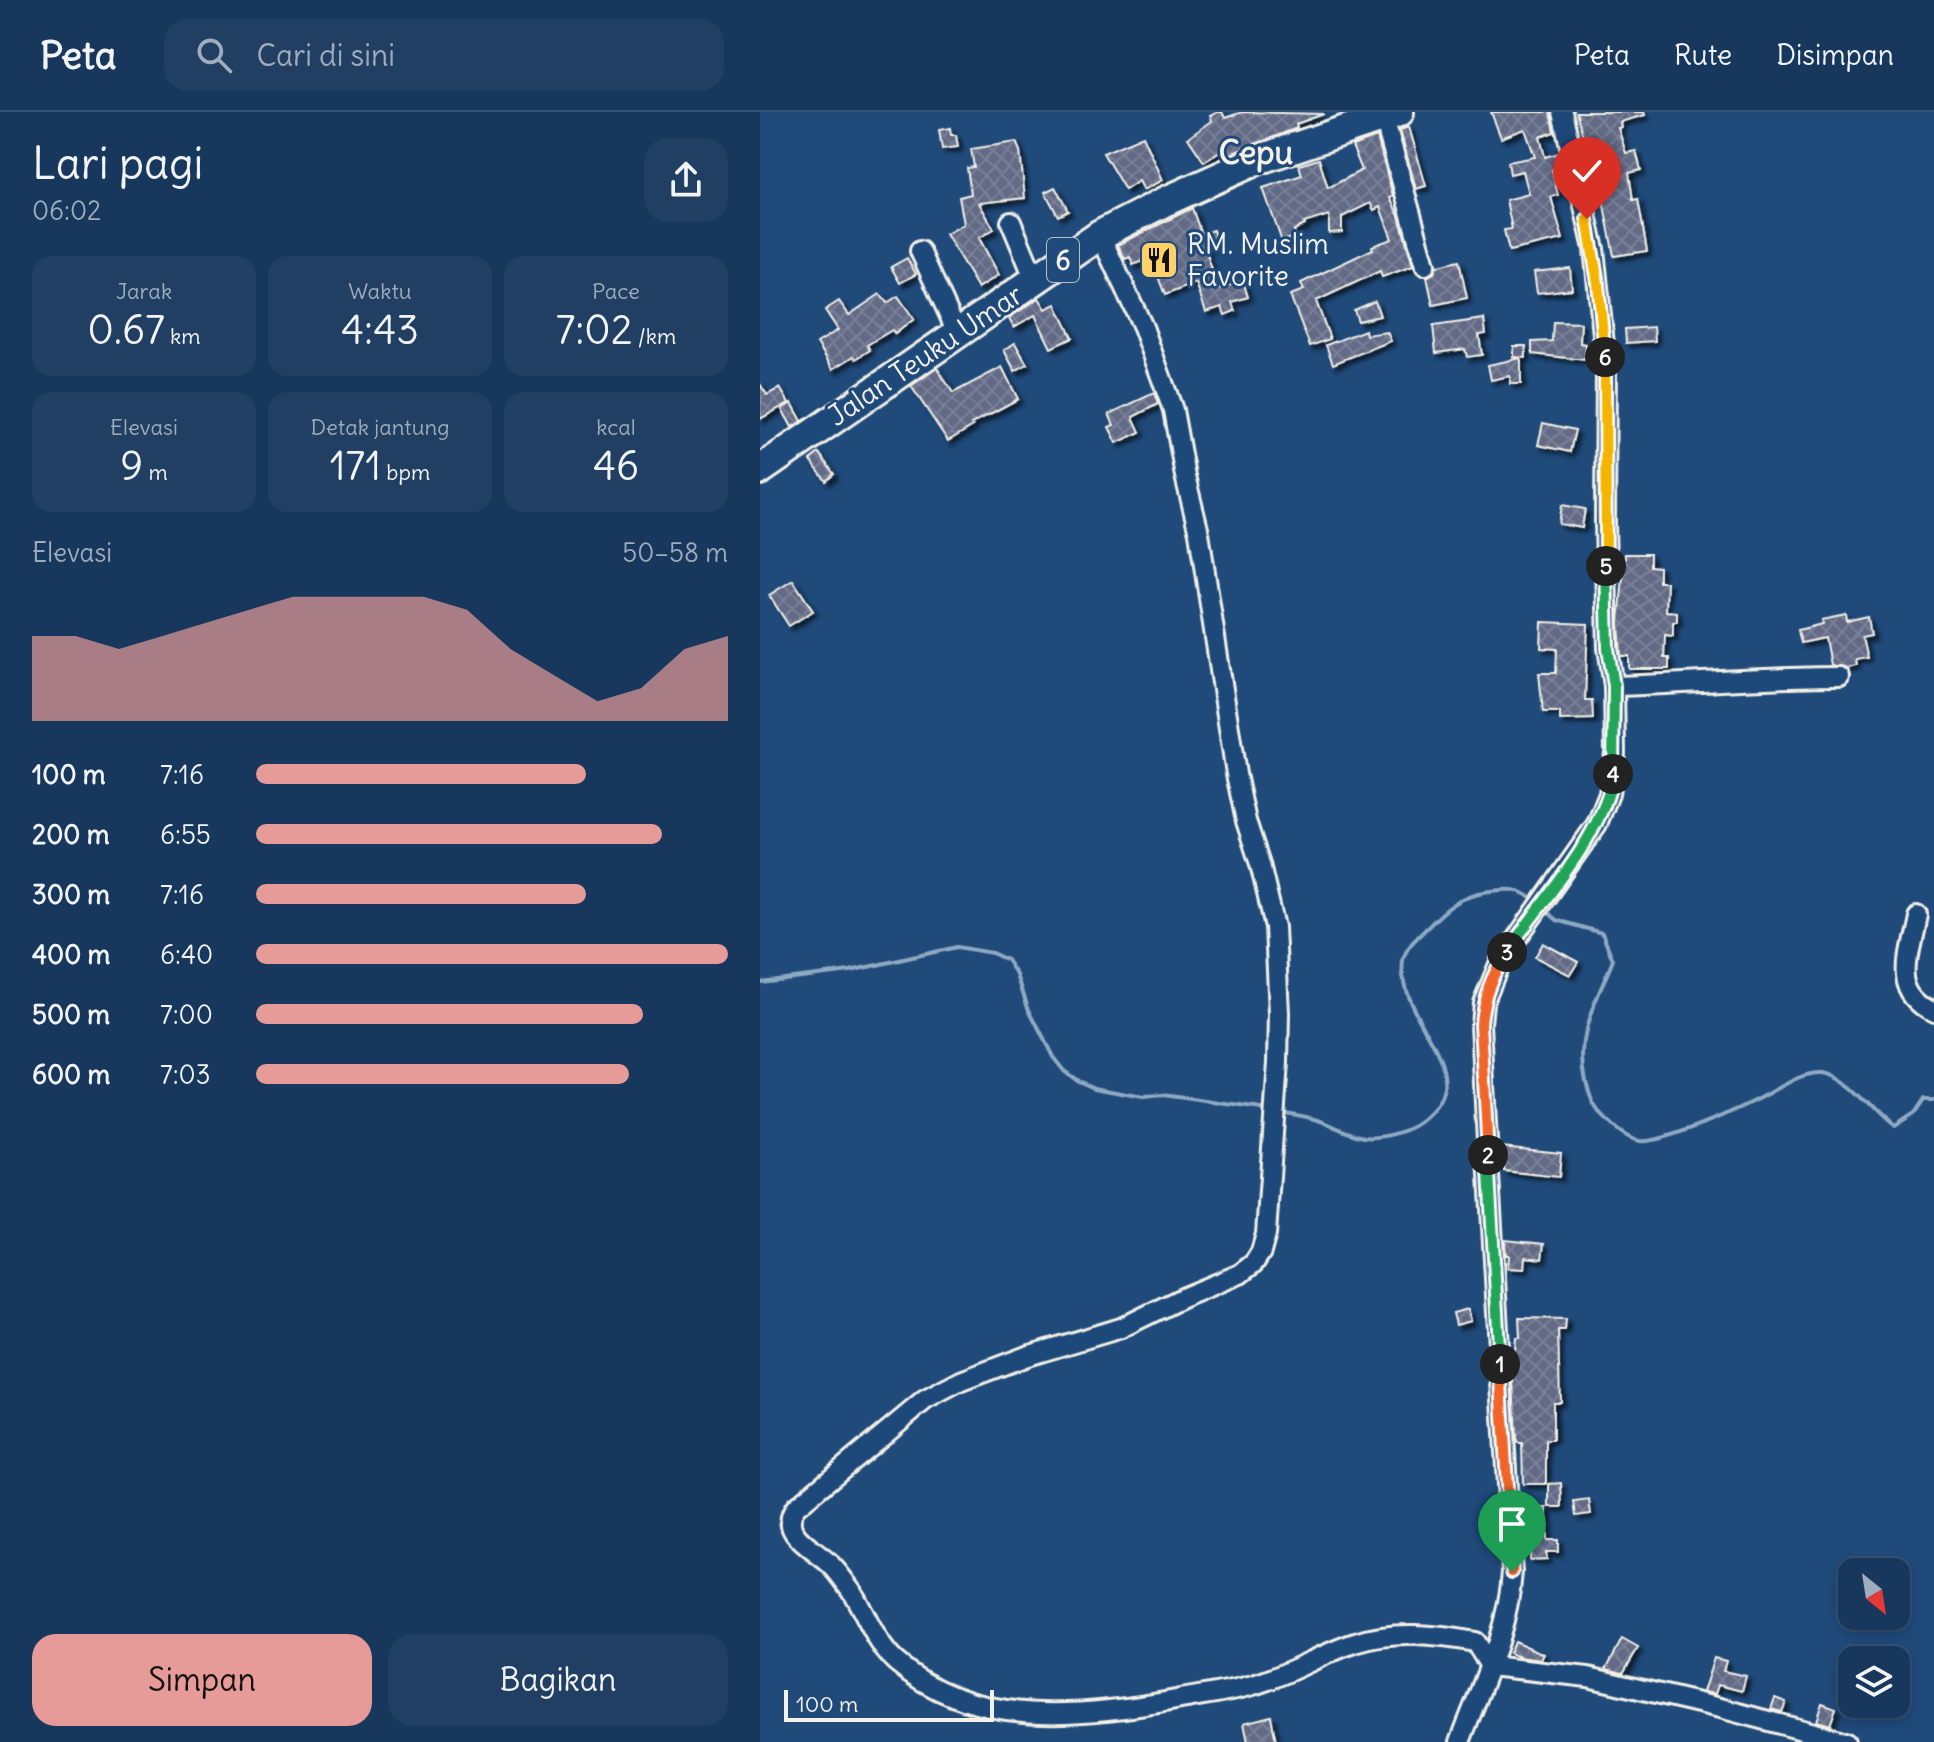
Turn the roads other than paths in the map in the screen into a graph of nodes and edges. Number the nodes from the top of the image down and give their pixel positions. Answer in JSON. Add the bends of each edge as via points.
{"nodes":[{"id":1,"x":1562,"y":112,"type":"edge"},
{"id":2,"x":1391,"y":115,"type":"edge"},
{"id":3,"x":1011,"y":222,"type":"dead end"},
{"id":4,"x":1100,"y":235,"type":"junction"},
{"id":5,"x":920,"y":251,"type":"dead end"},
{"id":6,"x":1425,"y":265,"type":"dead end"},
{"id":7,"x":1035,"y":280,"type":"junction"},
{"id":8,"x":957,"y":332,"type":"junction"},
{"id":9,"x":760,"y":470,"type":"edge"},
{"id":10,"x":1839,"y":677,"type":"dead end"},
{"id":11,"x":1614,"y":686,"type":"junction"},
{"id":12,"x":1916,"y":914,"type":"dead end"},
{"id":13,"x":1934,"y":1008,"type":"edge"},
{"id":14,"x":1490,"y":1666,"type":"junction"},
{"id":15,"x":1460,"y":1742,"type":"edge"},
{"id":16,"x":1847,"y":1742,"type":"edge"}],
"edges":[{"from":1,"to":11,"type":"street","via":[[1594,249],[1606,363],[1608,648]]},
{"from":2,"to":4,"type":"highway","name":"Jalan Teuku Umar","number":"6","via":[[1257,160]]},
{"from":2,"to":6,"type":"street"},
{"from":3,"to":7,"type":"street"},
{"from":4,"to":7,"type":"highway","name":"Jalan Teuku Umar","number":"6"},
{"from":4,"to":14,"type":"street","via":[[1143,327],[1173,410],[1199,533],[1236,774],[1275,927],[1278,1062],[1266,1234],[1254,1263],[1240,1274],[1121,1328],[1027,1356],[925,1400],[796,1507],[790,1525],[848,1586],[895,1661],[947,1694],[987,1706],[1070,1714],[1137,1707],[1253,1685],[1355,1642],[1384,1637],[1422,1635],[1475,1642]]},
{"from":5,"to":8,"type":"street"},
{"from":7,"to":8,"type":"highway","name":"Jalan Teuku Umar","number":"6"},
{"from":8,"to":9,"type":"highway","name":"Jalan Teuku Umar","number":"6"},
{"from":10,"to":11,"type":"street"},
{"from":11,"to":14,"type":"street","via":[[1614,768],[1603,810],[1500,962],[1483,1003],[1512,1572],[1507,1611]]},
{"from":12,"to":13,"type":"street","via":[[1906,970],[1917,999]]},
{"from":14,"to":15,"type":"street"},
{"from":14,"to":16,"type":"street","via":[[1588,1677]]}]}
